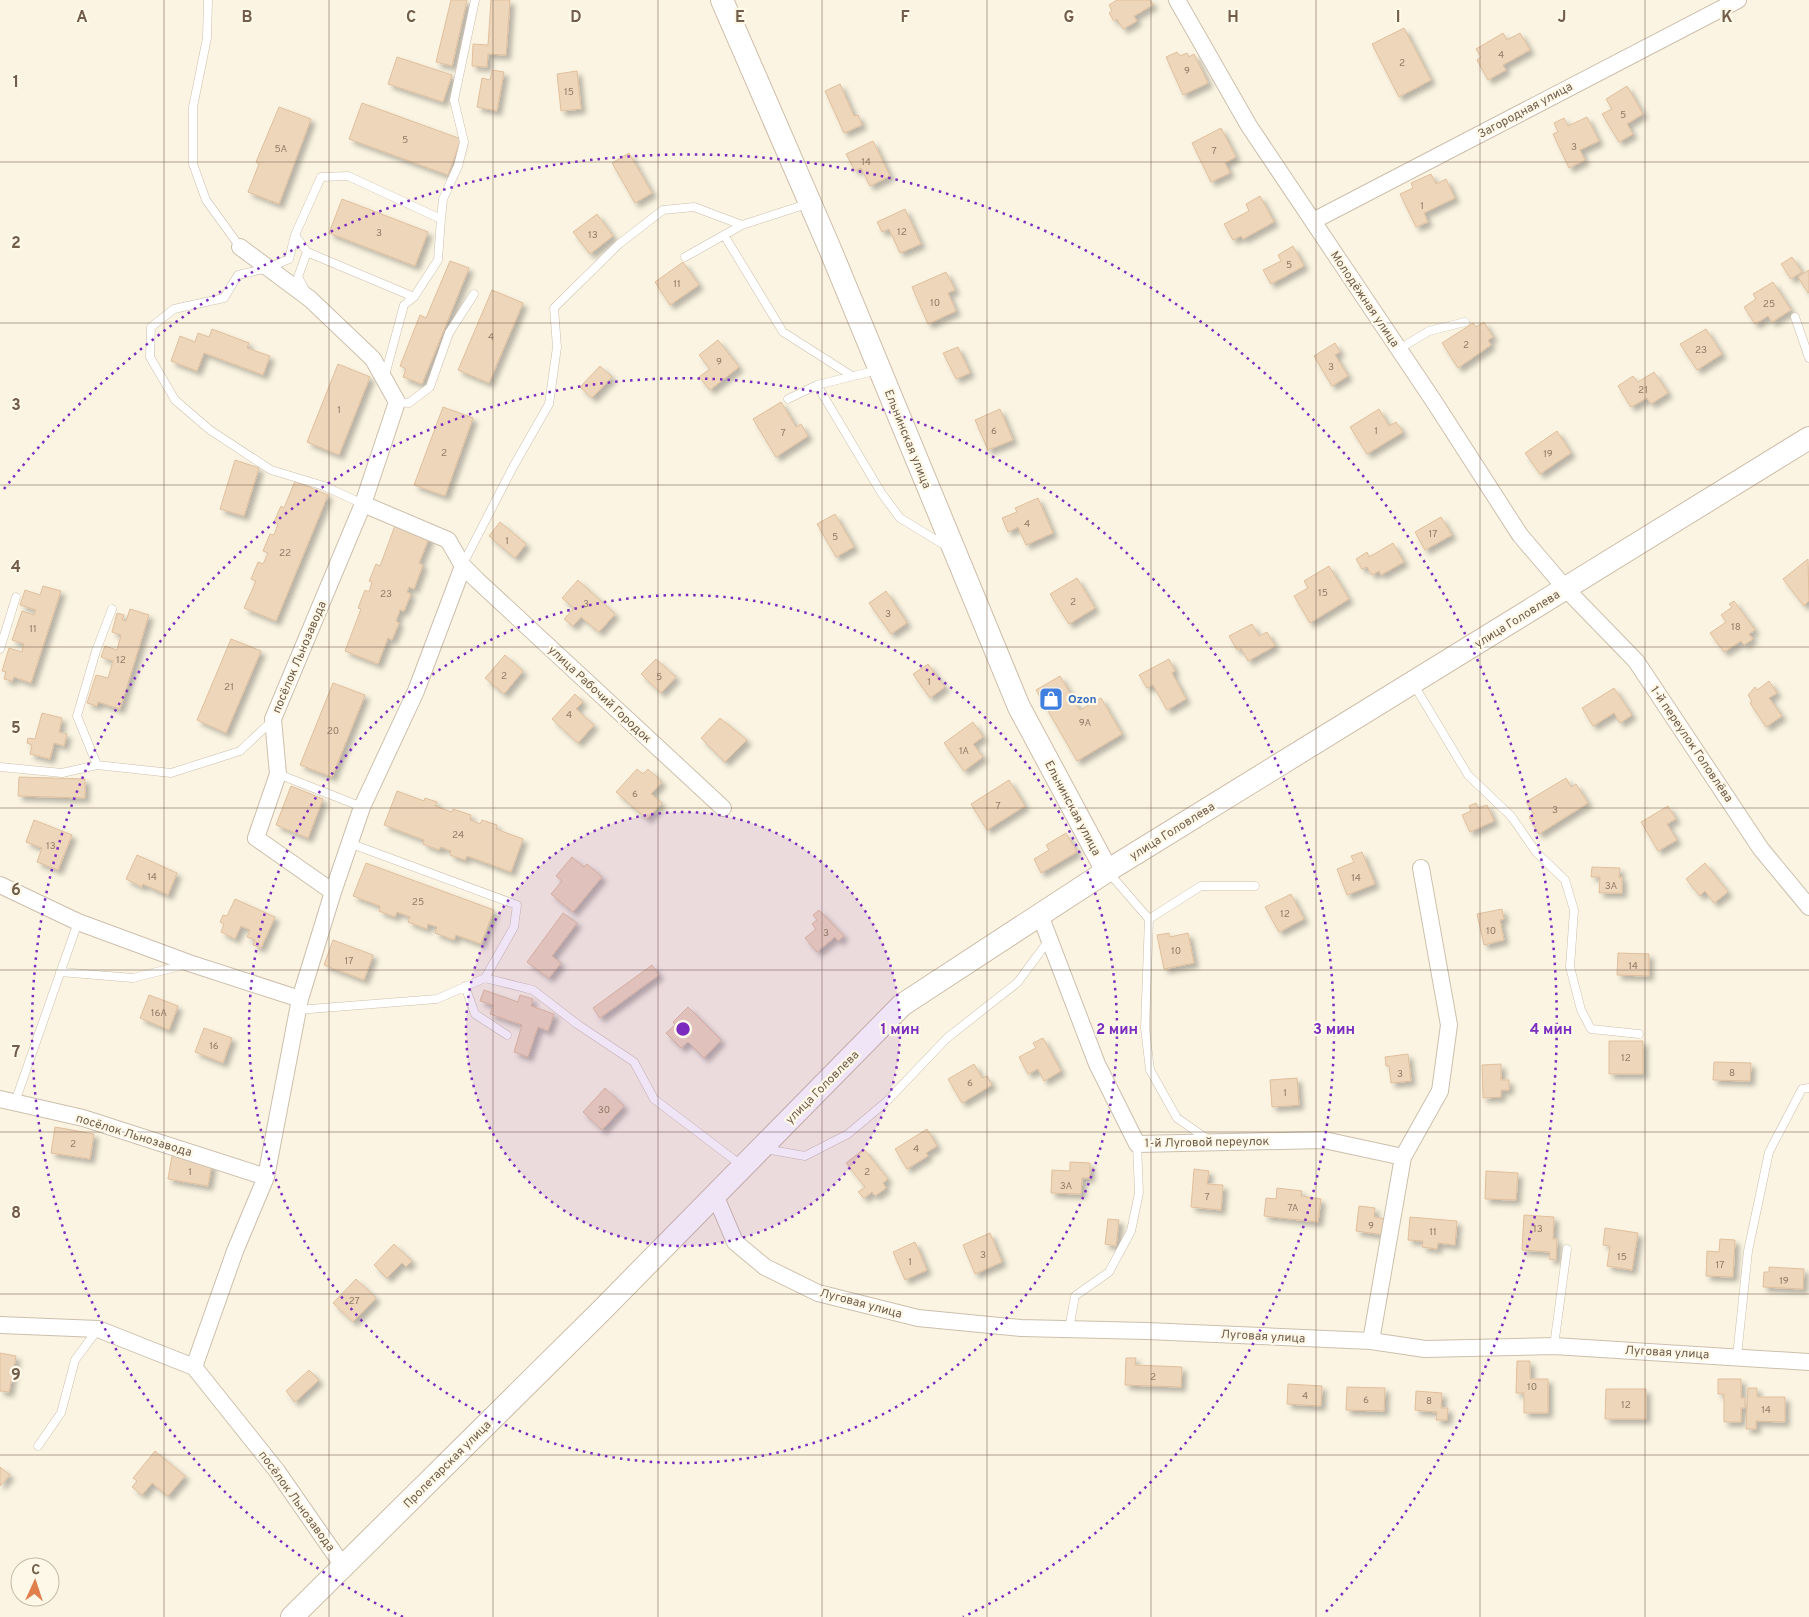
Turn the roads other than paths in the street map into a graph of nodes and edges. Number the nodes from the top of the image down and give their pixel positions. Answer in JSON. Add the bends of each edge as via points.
{"nodes":[{"id":1,"x":208,"y":0,"type":"edge"},
{"id":2,"x":475,"y":0,"type":"edge"},
{"id":3,"x":722,"y":0,"type":"edge"},
{"id":4,"x":1177,"y":0,"type":"edge"},
{"id":5,"x":1738,"y":0,"type":"edge"},
{"id":6,"x":810,"y":203,"type":"junction"},
{"id":7,"x":441,"y":219,"type":"junction"},
{"id":8,"x":1313,"y":221,"type":"junction"},
{"id":9,"x":742,"y":225,"type":"junction"},
{"id":10,"x":295,"y":235,"type":"junction"},
{"id":11,"x":724,"y":235,"type":"junction"},
{"id":12,"x":240,"y":247,"type":"joint"},
{"id":13,"x":306,"y":252,"type":"junction"},
{"id":14,"x":685,"y":257,"type":"dead end"},
{"id":15,"x":268,"y":268,"type":"junction"},
{"id":16,"x":474,"y":294,"type":"dead end"},
{"id":17,"x":414,"y":297,"type":"junction"},
{"id":18,"x":310,"y":299,"type":"junction"},
{"id":19,"x":1796,"y":317,"type":"dead end"},
{"id":20,"x":1465,"y":322,"type":"dead end"},
{"id":21,"x":1399,"y":349,"type":"junction"},
{"id":22,"x":1809,"y":358,"type":"edge"},
{"id":23,"x":880,"y":369,"type":"junction"},
{"id":24,"x":852,"y":376,"type":"junction"},
{"id":25,"x":384,"y":379,"type":"junction"},
{"id":26,"x":817,"y":385,"type":"junction"},
{"id":27,"x":788,"y":399,"type":"dead end"},
{"id":28,"x":397,"y":402,"type":"junction"},
{"id":29,"x":1809,"y":438,"type":"edge"},
{"id":30,"x":363,"y":504,"type":"junction"},
{"id":31,"x":956,"y":552,"type":"junction"},
{"id":32,"x":462,"y":566,"type":"junction"},
{"id":33,"x":1566,"y":589,"type":"junction"},
{"id":34,"x":16,"y":597,"type":"dead end"},
{"id":35,"x":112,"y":610,"type":"dead end"},
{"id":36,"x":0,"y":648,"type":"edge"},
{"id":37,"x":1412,"y":683,"type":"junction"},
{"id":38,"x":273,"y":719,"type":"junction"},
{"id":39,"x":98,"y":765,"type":"junction"},
{"id":40,"x":0,"y":767,"type":"edge"},
{"id":41,"x":278,"y":774,"type":"junction"},
{"id":42,"x":362,"y":807,"type":"junction"},
{"id":43,"x":723,"y":808,"type":"dead end"},
{"id":44,"x":349,"y":843,"type":"junction"},
{"id":45,"x":1421,"y":868,"type":"dead end"},
{"id":46,"x":1106,"y":871,"type":"junction"},
{"id":47,"x":0,"y":885,"type":"edge"},
{"id":48,"x":1255,"y":886,"type":"dead end"},
{"id":49,"x":333,"y":892,"type":"junction"},
{"id":50,"x":1809,"y":907,"type":"edge"},
{"id":51,"x":1040,"y":915,"type":"junction"},
{"id":52,"x":1149,"y":918,"type":"junction"},
{"id":53,"x":78,"y":922,"type":"junction"},
{"id":54,"x":1049,"y":940,"type":"junction"},
{"id":55,"x":189,"y":964,"type":"junction"},
{"id":56,"x":60,"y":972,"type":"junction"},
{"id":57,"x":485,"y":978,"type":"junction"},
{"id":58,"x":465,"y":986,"type":"junction"},
{"id":59,"x":299,"y":1005,"type":"junction"},
{"id":60,"x":1639,"y":1034,"type":"dead end"},
{"id":61,"x":506,"y":1036,"type":"dead end"},
{"id":62,"x":1809,"y":1088,"type":"edge"},
{"id":63,"x":7,"y":1101,"type":"edge"},
{"id":64,"x":1211,"y":1142,"type":"junction"},
{"id":65,"x":1137,"y":1144,"type":"junction"},
{"id":66,"x":761,"y":1149,"type":"junction"},
{"id":67,"x":1403,"y":1156,"type":"junction"},
{"id":68,"x":743,"y":1167,"type":"junction"},
{"id":69,"x":266,"y":1177,"type":"junction"},
{"id":70,"x":715,"y":1196,"type":"junction"},
{"id":71,"x":1567,"y":1249,"type":"dead end"},
{"id":72,"x":602,"y":1310,"type":"joint"},
{"id":73,"x":0,"y":1326,"type":"edge"},
{"id":74,"x":98,"y":1329,"type":"junction"},
{"id":75,"x":1069,"y":1329,"type":"junction"},
{"id":76,"x":1372,"y":1341,"type":"junction"},
{"id":77,"x":1554,"y":1346,"type":"junction"},
{"id":78,"x":1737,"y":1356,"type":"junction"},
{"id":79,"x":1809,"y":1362,"type":"edge"},
{"id":80,"x":194,"y":1367,"type":"junction"},
{"id":81,"x":38,"y":1446,"type":"dead end"},
{"id":82,"x":344,"y":1566,"type":"junction"},
{"id":83,"x":292,"y":1617,"type":"edge"}],
"edges":[{"from":1,"to":12,"type":"lane","via":[[207,38],[193,107],[193,164],[206,200]]},
{"from":2,"to":7,"type":"lane","via":[[454,100],[464,142],[458,166],[443,199]]},
{"from":3,"to":6,"type":"main road","name":"Ельнинская улица"},
{"from":4,"to":8,"type":"street","name":"Молодёжная улица","via":[[1249,126]]},
{"from":5,"to":8,"type":"street","name":"Загородная улица"},
{"from":6,"to":9,"type":"lane"},
{"from":6,"to":23,"type":"main road","name":"Ельнинская улица"},
{"from":7,"to":10,"type":"lane","via":[[348,176],[321,177]]},
{"from":7,"to":17,"type":"lane","via":[[438,260]]},
{"from":8,"to":21,"type":"street","name":"Молодёжная улица"},
{"from":9,"to":11,"type":"lane"},
{"from":9,"to":32,"type":"lane","via":[[694,207],[663,210],[619,244],[554,308],[557,347],[549,404]]},
{"from":10,"to":13,"type":"lane"},
{"from":10,"to":15,"type":"lane","via":[[289,259]]},
{"from":11,"to":14,"type":"lane"},
{"from":11,"to":24,"type":"lane","via":[[783,332]]},
{"from":12,"to":15,"type":"street"},
{"from":13,"to":17,"type":"lane"},
{"from":13,"to":18,"type":"lane","via":[[298,277]]},
{"from":15,"to":18,"type":"street"},
{"from":15,"to":30,"type":"lane","via":[[238,275],[224,298],[174,309],[151,327],[150,356],[175,400],[210,430],[270,470],[324,486]]},
{"from":16,"to":28,"type":"lane","via":[[449,333],[430,387],[409,403]]},
{"from":17,"to":25,"type":"lane","via":[[404,304]]},
{"from":18,"to":25,"type":"street","via":[[373,360]]},
{"from":19,"to":22,"type":"lane"},
{"from":20,"to":21,"type":"lane","via":[[1429,331]]},
{"from":21,"to":33,"type":"street","name":"Молодёжная улица","via":[[1520,535]]},
{"from":23,"to":24,"type":"lane"},
{"from":23,"to":31,"type":"main road","name":"Ельнинская улица"},
{"from":24,"to":26,"type":"lane"},
{"from":25,"to":28,"type":"street"},
{"from":26,"to":27,"type":"lane"},
{"from":26,"to":31,"type":"lane","via":[[882,494],[900,518]]},
{"from":28,"to":30,"type":"street","name":"посёлок Льнозавода"},
{"from":29,"to":33,"type":"main road","name":"улица Головлева"},
{"from":30,"to":32,"type":"street","name":"улица Рабочий Городок","via":[[448,540]]},
{"from":30,"to":38,"type":"street","name":"посёлок Льнозавода"},
{"from":31,"to":46,"type":"main road","name":"Ельнинская улица","via":[[1019,707]]},
{"from":32,"to":42,"type":"street","via":[[416,691]]},
{"from":32,"to":43,"type":"street","name":"улица Рабочий Городок"},
{"from":33,"to":37,"type":"main road","name":"улица Головлева"},
{"from":33,"to":50,"type":"street","name":"1-й переулок Головлёва","via":[[1636,661],[1762,849]]},
{"from":34,"to":36,"type":"lane"},
{"from":35,"to":39,"type":"lane","via":[[77,716]]},
{"from":37,"to":46,"type":"main road","name":"улица Головлева"},
{"from":37,"to":60,"type":"lane","via":[[1468,775],[1511,816],[1536,852],[1565,880],[1574,910],[1570,968],[1581,1010],[1590,1029]]},
{"from":38,"to":39,"type":"lane","via":[[240,751],[171,773]]},
{"from":38,"to":41,"type":"street","name":"посёлок Льнозавода"},
{"from":39,"to":40,"type":"lane","via":[[62,773]]},
{"from":41,"to":42,"type":"lane"},
{"from":41,"to":49,"type":"street","name":"посёлок Льнозавода","via":[[256,838]]},
{"from":42,"to":44,"type":"street"},
{"from":44,"to":49,"type":"street"},
{"from":44,"to":57,"type":"lane","via":[[517,905],[514,927]]},
{"from":45,"to":67,"type":"street","via":[[1449,1025],[1440,1091]]},
{"from":46,"to":51,"type":"main road","name":"улица Головлева"},
{"from":46,"to":52,"type":"lane"},
{"from":47,"to":53,"type":"street"},
{"from":48,"to":52,"type":"lane","via":[[1201,886]]},
{"from":49,"to":59,"type":"street"},
{"from":51,"to":54,"type":"street","name":"1-й Луговой переулок"},
{"from":51,"to":66,"type":"main road","name":"улица Головлева","via":[[902,1005]]},
{"from":52,"to":64,"type":"lane","via":[[1145,1028],[1150,1070],[1177,1118]]},
{"from":53,"to":55,"type":"street"},
{"from":53,"to":56,"type":"lane"},
{"from":54,"to":65,"type":"street","name":"1-й Луговой переулок","via":[[1097,1064]]},
{"from":54,"to":66,"type":"lane","via":[[1017,983],[947,1038],[886,1102],[848,1134],[805,1156]]},
{"from":55,"to":56,"type":"lane","via":[[133,978]]},
{"from":55,"to":59,"type":"street"},
{"from":56,"to":63,"type":"lane"},
{"from":57,"to":58,"type":"lane"},
{"from":57,"to":68,"type":"lane","via":[[533,990],[634,1062],[654,1099]]},
{"from":58,"to":59,"type":"lane","via":[[437,999]]},
{"from":58,"to":61,"type":"lane","via":[[475,1014]]},
{"from":59,"to":69,"type":"street"},
{"from":62,"to":78,"type":"lane","via":[[1802,1088],[1769,1152],[1748,1251]]},
{"from":63,"to":69,"type":"street","name":"посёлок Льнозавода","via":[[83,1118]]},
{"from":64,"to":65,"type":"street","name":"1-й Луговой переулок"},
{"from":64,"to":67,"type":"street","name":"1-й Луговой переулок","via":[[1324,1140]]},
{"from":65,"to":75,"type":"lane","via":[[1138,1193],[1131,1231],[1109,1272],[1075,1296]]},
{"from":66,"to":68,"type":"main road","name":"улица Головлева"},
{"from":67,"to":76,"type":"street"},
{"from":68,"to":70,"type":"main road","name":"улица Головлева"},
{"from":69,"to":80,"type":"street","via":[[235,1251]]},
{"from":70,"to":72,"type":"main road","name":"улица Головлева"},
{"from":70,"to":75,"type":"street","name":"Луговая улица","via":[[735,1242],[765,1267],[818,1294],[918,1318]]},
{"from":71,"to":77,"type":"lane"},
{"from":72,"to":82,"type":"main road","name":"Пролетарская улица"},
{"from":73,"to":74,"type":"street","name":"посёлок Льнозавода"},
{"from":74,"to":80,"type":"street","name":"посёлок Льнозавода"},
{"from":74,"to":81,"type":"lane","via":[[75,1360],[61,1413]]},
{"from":75,"to":76,"type":"street","name":"Луговая улица"},
{"from":76,"to":77,"type":"street","name":"Луговая улица","via":[[1426,1348]]},
{"from":77,"to":78,"type":"street","name":"Луговая улица"},
{"from":78,"to":79,"type":"street","name":"Луговая улица"},
{"from":80,"to":82,"type":"street","name":"посёлок Льнозавода","via":[[277,1471]]},
{"from":82,"to":83,"type":"main road","name":"Пролетарская улица"}]}
